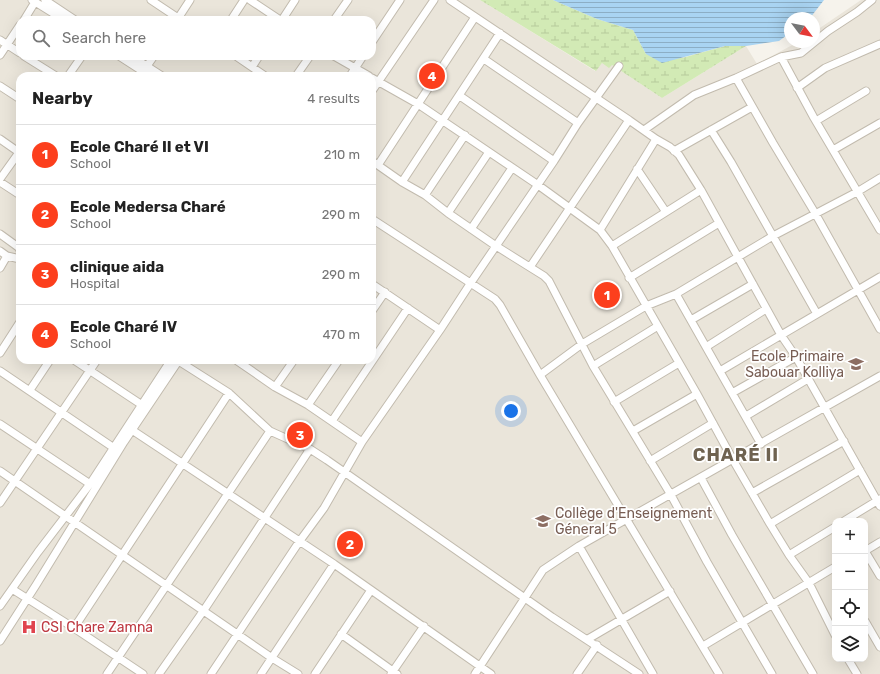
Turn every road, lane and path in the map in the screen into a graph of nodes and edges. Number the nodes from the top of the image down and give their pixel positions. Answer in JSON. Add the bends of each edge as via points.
{"nodes":[{"id":1,"x":45,"y":0,"type":"edge"},
{"id":2,"x":151,"y":0,"type":"edge"},
{"id":3,"x":190,"y":0,"type":"edge"},
{"id":4,"x":244,"y":0,"type":"edge"},
{"id":5,"x":250,"y":0,"type":"edge"},
{"id":6,"x":295,"y":0,"type":"edge"},
{"id":7,"x":348,"y":0,"type":"edge"},
{"id":8,"x":400,"y":0,"type":"edge"},
{"id":9,"x":434,"y":0,"type":"edge"},
{"id":10,"x":450,"y":0,"type":"edge"},
{"id":11,"x":872,"y":0,"type":"edge"},
{"id":12,"x":34,"y":1,"type":"edge"},
{"id":13,"x":26,"y":16,"type":"edge"},
{"id":14,"x":58,"y":16,"type":"edge"},
{"id":15,"x":69,"y":16,"type":"edge"},
{"id":16,"x":175,"y":16,"type":"edge"},
{"id":17,"x":181,"y":16,"type":"edge"},
{"id":18,"x":234,"y":16,"type":"edge"},
{"id":19,"x":275,"y":16,"type":"edge"},
{"id":20,"x":284,"y":16,"type":"edge"},
{"id":21,"x":337,"y":16,"type":"edge"},
{"id":22,"x":475,"y":17,"type":"junction"},
{"id":23,"x":16,"y":31,"type":"edge"},
{"id":24,"x":500,"y":33,"type":"junction"},
{"id":25,"x":376,"y":36,"type":"edge"},
{"id":26,"x":0,"y":40,"type":"edge"},
{"id":27,"x":880,"y":44,"type":"edge"},
{"id":28,"x":7,"y":45,"type":"junction"},
{"id":29,"x":16,"y":51,"type":"edge"},
{"id":30,"x":0,"y":55,"type":"edge"},
{"id":31,"x":781,"y":57,"type":"junction"},
{"id":32,"x":484,"y":59,"type":"junction"},
{"id":33,"x":30,"y":60,"type":"edge"},
{"id":34,"x":79,"y":60,"type":"edge"},
{"id":35,"x":126,"y":60,"type":"edge"},
{"id":36,"x":137,"y":60,"type":"edge"},
{"id":37,"x":151,"y":60,"type":"edge"},
{"id":38,"x":242,"y":60,"type":"edge"},
{"id":39,"x":256,"y":60,"type":"edge"},
{"id":40,"x":307,"y":60,"type":"edge"},
{"id":41,"x":341,"y":60,"type":"edge"},
{"id":42,"x":360,"y":60,"type":"edge"},
{"id":43,"x":147,"y":66,"type":"junction"},
{"id":44,"x":619,"y":66,"type":"dead end"},
{"id":45,"x":252,"y":67,"type":"junction"},
{"id":46,"x":354,"y":68,"type":"junction"},
{"id":47,"x":50,"y":72,"type":"edge"},
{"id":48,"x":71,"y":72,"type":"edge"},
{"id":49,"x":144,"y":72,"type":"edge"},
{"id":50,"x":156,"y":72,"type":"edge"},
{"id":51,"x":259,"y":72,"type":"edge"},
{"id":52,"x":299,"y":72,"type":"edge"},
{"id":53,"x":352,"y":72,"type":"edge"},
{"id":54,"x":362,"y":72,"type":"edge"},
{"id":55,"x":376,"y":78,"type":"edge"},
{"id":56,"x":736,"y":78,"type":"junction"},
{"id":57,"x":376,"y":80,"type":"edge"},
{"id":58,"x":0,"y":86,"type":"edge"},
{"id":59,"x":797,"y":88,"type":"junction"},
{"id":60,"x":866,"y":91,"type":"dead end"},
{"id":61,"x":16,"y":96,"type":"edge"},
{"id":62,"x":460,"y":96,"type":"junction"},
{"id":63,"x":596,"y":98,"type":"junction"},
{"id":64,"x":418,"y":104,"type":"junction"},
{"id":65,"x":752,"y":107,"type":"junction"},
{"id":66,"x":629,"y":120,"type":"junction"},
{"id":67,"x":443,"y":121,"type":"junction"},
{"id":68,"x":816,"y":121,"type":"junction"},
{"id":69,"x":578,"y":123,"type":"junction"},
{"id":70,"x":880,"y":123,"type":"edge"},
{"id":71,"x":644,"y":130,"type":"junction"},
{"id":72,"x":711,"y":130,"type":"junction"},
{"id":73,"x":465,"y":135,"type":"junction"},
{"id":74,"x":0,"y":139,"type":"edge"},
{"id":75,"x":656,"y":139,"type":"junction"},
{"id":76,"x":16,"y":149,"type":"edge"},
{"id":77,"x":833,"y":150,"type":"junction"},
{"id":78,"x":674,"y":151,"type":"junction"},
{"id":79,"x":489,"y":152,"type":"junction"},
{"id":80,"x":16,"y":158,"type":"edge"},
{"id":81,"x":554,"y":161,"type":"junction"},
{"id":82,"x":376,"y":162,"type":"edge"},
{"id":83,"x":376,"y":164,"type":"edge"},
{"id":84,"x":512,"y":168,"type":"junction"},
{"id":85,"x":637,"y":169,"type":"junction"},
{"id":86,"x":880,"y":178,"type":"edge"},
{"id":87,"x":0,"y":180,"type":"edge"},
{"id":88,"x":402,"y":182,"type":"junction"},
{"id":89,"x":538,"y":185,"type":"junction"},
{"id":90,"x":701,"y":190,"type":"junction"},
{"id":91,"x":16,"y":192,"type":"edge"},
{"id":92,"x":857,"y":192,"type":"junction"},
{"id":93,"x":425,"y":195,"type":"junction"},
{"id":94,"x":569,"y":207,"type":"junction"},
{"id":95,"x":666,"y":212,"type":"junction"},
{"id":96,"x":448,"y":213,"type":"junction"},
{"id":97,"x":815,"y":213,"type":"junction"},
{"id":98,"x":376,"y":222,"type":"edge"},
{"id":99,"x":719,"y":224,"type":"junction"},
{"id":100,"x":880,"y":229,"type":"edge"},
{"id":101,"x":472,"y":230,"type":"junction"},
{"id":102,"x":600,"y":230,"type":"junction"},
{"id":103,"x":0,"y":234,"type":"edge"},
{"id":104,"x":773,"y":236,"type":"junction"},
{"id":105,"x":16,"y":246,"type":"edge"},
{"id":106,"x":496,"y":246,"type":"junction"},
{"id":107,"x":612,"y":246,"type":"junction"},
{"id":108,"x":0,"y":251,"type":"edge"},
{"id":109,"x":7,"y":256,"type":"junction"},
{"id":110,"x":738,"y":257,"type":"junction"},
{"id":111,"x":16,"y":258,"type":"edge"},
{"id":112,"x":530,"y":267,"type":"junction"},
{"id":113,"x":0,"y":268,"type":"edge"},
{"id":114,"x":880,"y":277,"type":"edge"},
{"id":115,"x":630,"y":278,"type":"junction"},
{"id":116,"x":470,"y":284,"type":"junction"},
{"id":117,"x":753,"y":284,"type":"junction"},
{"id":118,"x":376,"y":286,"type":"edge"},
{"id":119,"x":858,"y":290,"type":"junction"},
{"id":120,"x":385,"y":292,"type":"junction"},
{"id":121,"x":676,"y":294,"type":"junction"},
{"id":122,"x":376,"y":305,"type":"edge"},
{"id":123,"x":646,"y":306,"type":"junction"},
{"id":124,"x":408,"y":308,"type":"junction"},
{"id":125,"x":766,"y":309,"type":"junction"},
{"id":126,"x":817,"y":314,"type":"junction"},
{"id":127,"x":691,"y":320,"type":"junction"},
{"id":128,"x":658,"y":326,"type":"junction"},
{"id":129,"x":880,"y":329,"type":"edge"},
{"id":130,"x":16,"y":330,"type":"edge"},
{"id":131,"x":440,"y":330,"type":"junction"},
{"id":132,"x":781,"y":335,"type":"junction"},
{"id":133,"x":582,"y":344,"type":"junction"},
{"id":134,"x":706,"y":347,"type":"junction"},
{"id":135,"x":0,"y":353,"type":"edge"},
{"id":136,"x":376,"y":356,"type":"edge"},
{"id":137,"x":796,"y":357,"type":"junction"},
{"id":138,"x":679,"y":363,"type":"junction"},
{"id":139,"x":47,"y":364,"type":"edge"},
{"id":140,"x":80,"y":364,"type":"edge"},
{"id":141,"x":94,"y":364,"type":"edge"},
{"id":142,"x":168,"y":364,"type":"edge"},
{"id":143,"x":176,"y":364,"type":"edge"},
{"id":144,"x":185,"y":364,"type":"edge"},
{"id":145,"x":242,"y":364,"type":"edge"},
{"id":146,"x":248,"y":364,"type":"edge"},
{"id":147,"x":291,"y":364,"type":"edge"},
{"id":148,"x":336,"y":364,"type":"edge"},
{"id":149,"x":370,"y":364,"type":"edge"},
{"id":150,"x":593,"y":366,"type":"junction"},
{"id":151,"x":246,"y":367,"type":"junction"},
{"id":152,"x":90,"y":370,"type":"junction"},
{"id":153,"x":0,"y":371,"type":"edge"},
{"id":154,"x":720,"y":371,"type":"junction"},
{"id":155,"x":540,"y":375,"type":"junction"},
{"id":156,"x":880,"y":376,"type":"edge"},
{"id":157,"x":808,"y":379,"type":"junction"},
{"id":158,"x":275,"y":387,"type":"junction"},
{"id":159,"x":30,"y":390,"type":"junction"},
{"id":160,"x":230,"y":393,"type":"junction"},
{"id":161,"x":732,"y":393,"type":"junction"},
{"id":162,"x":697,"y":394,"type":"junction"},
{"id":163,"x":614,"y":402,"type":"junction"},
{"id":164,"x":142,"y":405,"type":"junction"},
{"id":165,"x":308,"y":405,"type":"junction"},
{"id":166,"x":824,"y":408,"type":"junction"},
{"id":167,"x":61,"y":412,"type":"junction"},
{"id":168,"x":746,"y":416,"type":"junction"},
{"id":169,"x":332,"y":421,"type":"junction"},
{"id":170,"x":714,"y":423,"type":"junction"},
{"id":171,"x":0,"y":424,"type":"edge"},
{"id":172,"x":132,"y":430,"type":"junction"},
{"id":173,"x":270,"y":431,"type":"junction"},
{"id":174,"x":633,"y":431,"type":"junction"},
{"id":175,"x":844,"y":441,"type":"junction"},
{"id":176,"x":362,"y":442,"type":"junction"},
{"id":177,"x":761,"y":444,"type":"junction"},
{"id":178,"x":36,"y":448,"type":"junction"},
{"id":179,"x":114,"y":448,"type":"junction"},
{"id":180,"x":310,"y":449,"type":"junction"},
{"id":181,"x":733,"y":460,"type":"junction"},
{"id":182,"x":650,"y":461,"type":"junction"},
{"id":183,"x":184,"y":464,"type":"junction"},
{"id":184,"x":860,"y":470,"type":"junction"},
{"id":185,"x":0,"y":471,"type":"edge"},
{"id":186,"x":345,"y":472,"type":"junction"},
{"id":187,"x":701,"y":478,"type":"junction"},
{"id":188,"x":15,"y":480,"type":"junction"},
{"id":189,"x":90,"y":484,"type":"junction"},
{"id":190,"x":752,"y":493,"type":"junction"},
{"id":191,"x":227,"y":494,"type":"junction"},
{"id":192,"x":671,"y":495,"type":"junction"},
{"id":193,"x":879,"y":502,"type":"edge"},
{"id":194,"x":0,"y":503,"type":"edge"},
{"id":195,"x":66,"y":515,"type":"junction"},
{"id":196,"x":264,"y":518,"type":"junction"},
{"id":197,"x":850,"y":518,"type":"edge"},
{"id":198,"x":627,"y":520,"type":"junction"},
{"id":199,"x":74,"y":522,"type":"junction"},
{"id":200,"x":770,"y":524,"type":"junction"},
{"id":201,"x":832,"y":529,"type":"edge"},
{"id":202,"x":299,"y":542,"type":"junction"},
{"id":203,"x":880,"y":542,"type":"edge"},
{"id":204,"x":580,"y":546,"type":"junction"},
{"id":205,"x":868,"y":549,"type":"edge"},
{"id":206,"x":867,"y":554,"type":"edge"},
{"id":207,"x":122,"y":555,"type":"junction"},
{"id":208,"x":789,"y":555,"type":"junction"},
{"id":209,"x":334,"y":564,"type":"junction"},
{"id":210,"x":832,"y":569,"type":"edge"},
{"id":211,"x":880,"y":576,"type":"edge"},
{"id":212,"x":809,"y":583,"type":"junction"},
{"id":213,"x":166,"y":585,"type":"junction"},
{"id":214,"x":12,"y":589,"type":"junction"},
{"id":215,"x":371,"y":590,"type":"junction"},
{"id":216,"x":670,"y":591,"type":"junction"},
{"id":217,"x":27,"y":598,"type":"junction"},
{"id":218,"x":526,"y":598,"type":"junction"},
{"id":219,"x":773,"y":605,"type":"junction"},
{"id":220,"x":0,"y":606,"type":"edge"},
{"id":221,"x":204,"y":610,"type":"junction"},
{"id":222,"x":622,"y":618,"type":"junction"},
{"id":223,"x":742,"y":623,"type":"junction"},
{"id":224,"x":424,"y":626,"type":"junction"},
{"id":225,"x":868,"y":626,"type":"edge"},
{"id":226,"x":74,"y":628,"type":"junction"},
{"id":227,"x":832,"y":629,"type":"edge"},
{"id":228,"x":238,"y":634,"type":"junction"},
{"id":229,"x":341,"y":634,"type":"junction"},
{"id":230,"x":0,"y":640,"type":"edge"},
{"id":231,"x":588,"y":640,"type":"junction"},
{"id":232,"x":597,"y":646,"type":"junction"},
{"id":233,"x":702,"y":646,"type":"junction"},
{"id":234,"x":880,"y":647,"type":"edge"},
{"id":235,"x":118,"y":657,"type":"junction"},
{"id":236,"x":272,"y":658,"type":"junction"},
{"id":237,"x":850,"y":662,"type":"edge"},
{"id":238,"x":480,"y":666,"type":"junction"},
{"id":239,"x":394,"y":673,"type":"edge"},
{"id":240,"x":107,"y":674,"type":"edge"},
{"id":241,"x":143,"y":674,"type":"edge"},
{"id":242,"x":159,"y":674,"type":"edge"},
{"id":243,"x":211,"y":674,"type":"edge"},
{"id":244,"x":261,"y":674,"type":"edge"},
{"id":245,"x":298,"y":674,"type":"edge"},
{"id":246,"x":315,"y":674,"type":"edge"},
{"id":247,"x":475,"y":674,"type":"edge"},
{"id":248,"x":492,"y":674,"type":"edge"},
{"id":249,"x":577,"y":674,"type":"edge"},
{"id":250,"x":639,"y":674,"type":"edge"},
{"id":251,"x":653,"y":674,"type":"edge"},
{"id":252,"x":719,"y":674,"type":"edge"},
{"id":253,"x":772,"y":674,"type":"edge"},
{"id":254,"x":813,"y":674,"type":"edge"},
{"id":255,"x":857,"y":674,"type":"edge"}],
"edges":[{"from":1,"to":15,"type":"street"},
{"from":2,"to":16,"type":"street"},
{"from":3,"to":17,"type":"street"},
{"from":4,"to":18,"type":"street"},
{"from":5,"to":19,"type":"street"},
{"from":6,"to":20,"type":"street"},
{"from":7,"to":21,"type":"street"},
{"from":8,"to":25,"type":"street"},
{"from":9,"to":55,"type":"street"},
{"from":10,"to":22,"type":"street"},
{"from":11,"to":31,"type":"street","via":[[801,53]]},
{"from":12,"to":13,"type":"street"},
{"from":12,"to":14,"type":"street"},
{"from":22,"to":24,"type":"street"},
{"from":22,"to":64,"type":"street"},
{"from":23,"to":28,"type":"street"},
{"from":24,"to":32,"type":"street"},
{"from":24,"to":63,"type":"street"},
{"from":26,"to":28,"type":"street"},
{"from":27,"to":59,"type":"street","via":[[825,68]]},
{"from":28,"to":29,"type":"street"},
{"from":28,"to":30,"type":"street"},
{"from":31,"to":56,"type":"street"},
{"from":31,"to":59,"type":"street"},
{"from":32,"to":62,"type":"street"},
{"from":32,"to":69,"type":"street"},
{"from":33,"to":47,"type":"street"},
{"from":34,"to":48,"type":"street"},
{"from":35,"to":49,"type":"street"},
{"from":36,"to":43,"type":"street"},
{"from":37,"to":43,"type":"street"},
{"from":38,"to":45,"type":"street"},
{"from":39,"to":45,"type":"street"},
{"from":40,"to":52,"type":"street"},
{"from":41,"to":46,"type":"street"},
{"from":42,"to":46,"type":"street"},
{"from":43,"to":50,"type":"street"},
{"from":44,"to":63,"type":"street"},
{"from":45,"to":51,"type":"street"},
{"from":46,"to":53,"type":"street"},
{"from":46,"to":54,"type":"street"},
{"from":56,"to":65,"type":"street"},
{"from":56,"to":71,"type":"street","via":[[694,95]]},
{"from":57,"to":64,"type":"street"},
{"from":58,"to":61,"type":"street"},
{"from":59,"to":68,"type":"street"},
{"from":60,"to":68,"type":"street"},
{"from":62,"to":67,"type":"street"},
{"from":62,"to":81,"type":"street"},
{"from":63,"to":66,"type":"street"},
{"from":63,"to":69,"type":"street"},
{"from":64,"to":67,"type":"street"},
{"from":64,"to":82,"type":"street"},
{"from":65,"to":72,"type":"street"},
{"from":65,"to":97,"type":"street"},
{"from":66,"to":71,"type":"street"},
{"from":66,"to":94,"type":"street"},
{"from":67,"to":73,"type":"street"},
{"from":67,"to":88,"type":"street"},
{"from":68,"to":77,"type":"street"},
{"from":69,"to":81,"type":"street"},
{"from":70,"to":77,"type":"street"},
{"from":71,"to":75,"type":"street"},
{"from":72,"to":78,"type":"street"},
{"from":72,"to":104,"type":"street"},
{"from":73,"to":79,"type":"street"},
{"from":73,"to":93,"type":"street"},
{"from":74,"to":76,"type":"street"},
{"from":75,"to":78,"type":"street"},
{"from":75,"to":85,"type":"street"},
{"from":77,"to":92,"type":"street"},
{"from":78,"to":90,"type":"street"},
{"from":79,"to":84,"type":"street"},
{"from":79,"to":96,"type":"street"},
{"from":80,"to":87,"type":"street"},
{"from":81,"to":89,"type":"street"},
{"from":83,"to":88,"type":"street"},
{"from":84,"to":89,"type":"street"},
{"from":84,"to":101,"type":"street"},
{"from":85,"to":95,"type":"street"},
{"from":85,"to":102,"type":"street"},
{"from":86,"to":92,"type":"street"},
{"from":87,"to":91,"type":"street"},
{"from":88,"to":93,"type":"street"},
{"from":89,"to":94,"type":"street"},
{"from":89,"to":106,"type":"street"},
{"from":90,"to":95,"type":"street"},
{"from":90,"to":99,"type":"street"},
{"from":92,"to":97,"type":"street"},
{"from":92,"to":100,"type":"street"},
{"from":93,"to":96,"type":"street"},
{"from":94,"to":102,"type":"street"},
{"from":94,"to":112,"type":"street"},
{"from":95,"to":107,"type":"street"},
{"from":96,"to":101,"type":"street"},
{"from":97,"to":104,"type":"street"},
{"from":97,"to":119,"type":"street"},
{"from":98,"to":116,"type":"street"},
{"from":99,"to":110,"type":"street"},
{"from":99,"to":115,"type":"street"},
{"from":101,"to":106,"type":"street"},
{"from":102,"to":107,"type":"street"},
{"from":103,"to":105,"type":"street"},
{"from":104,"to":110,"type":"street"},
{"from":104,"to":126,"type":"street"},
{"from":106,"to":112,"type":"street"},
{"from":106,"to":116,"type":"street"},
{"from":107,"to":115,"type":"street"},
{"from":108,"to":109,"type":"street"},
{"from":109,"to":111,"type":"street"},
{"from":109,"to":113,"type":"street"},
{"from":110,"to":117,"type":"street"},
{"from":110,"to":121,"type":"street"},
{"from":112,"to":133,"type":"street","via":[[549,281]]},
{"from":114,"to":119,"type":"street"},
{"from":115,"to":123,"type":"street"},
{"from":116,"to":131,"type":"street"},
{"from":116,"to":155,"type":"street","via":[[500,305]]},
{"from":117,"to":125,"type":"street"},
{"from":117,"to":127,"type":"street"},
{"from":118,"to":120,"type":"street"},
{"from":119,"to":126,"type":"street"},
{"from":119,"to":129,"type":"street"},
{"from":120,"to":122,"type":"street"},
{"from":120,"to":124,"type":"street"},
{"from":121,"to":123,"type":"street"},
{"from":121,"to":127,"type":"street"},
{"from":123,"to":128,"type":"street"},
{"from":123,"to":133,"type":"street"},
{"from":124,"to":131,"type":"street"},
{"from":124,"to":136,"type":"street"},
{"from":125,"to":132,"type":"street"},
{"from":125,"to":134,"type":"street"},
{"from":126,"to":132,"type":"street"},
{"from":127,"to":134,"type":"street"},
{"from":128,"to":138,"type":"street"},
{"from":128,"to":150,"type":"street"},
{"from":130,"to":135,"type":"street"},
{"from":131,"to":176,"type":"street"},
{"from":132,"to":137,"type":"street"},
{"from":132,"to":154,"type":"street"},
{"from":133,"to":150,"type":"street"},
{"from":133,"to":155,"type":"street"},
{"from":134,"to":154,"type":"street"},
{"from":137,"to":157,"type":"street"},
{"from":137,"to":161,"type":"street"},
{"from":138,"to":162,"type":"street"},
{"from":138,"to":163,"type":"street"},
{"from":139,"to":159,"type":"street"},
{"from":140,"to":152,"type":"street"},
{"from":141,"to":152,"type":"street"},
{"from":142,"to":164,"type":"street"},
{"from":143,"to":172,"type":"street"},
{"from":144,"to":160,"type":"street"},
{"from":145,"to":151,"type":"street"},
{"from":146,"to":151,"type":"street"},
{"from":147,"to":158,"type":"street"},
{"from":148,"to":165,"type":"street"},
{"from":149,"to":169,"type":"street"},
{"from":150,"to":163,"type":"street"},
{"from":151,"to":158,"type":"street"},
{"from":152,"to":164,"type":"street"},
{"from":152,"to":167,"type":"street"},
{"from":153,"to":159,"type":"street"},
{"from":154,"to":161,"type":"street"},
{"from":155,"to":198,"type":"street"},
{"from":156,"to":166,"type":"street"},
{"from":157,"to":166,"type":"street"},
{"from":157,"to":168,"type":"street"},
{"from":158,"to":165,"type":"street"},
{"from":159,"to":167,"type":"street"},
{"from":160,"to":173,"type":"street"},
{"from":160,"to":183,"type":"street"},
{"from":161,"to":168,"type":"street"},
{"from":162,"to":170,"type":"street"},
{"from":162,"to":174,"type":"street"},
{"from":163,"to":174,"type":"street"},
{"from":164,"to":179,"type":"street"},
{"from":165,"to":169,"type":"street"},
{"from":166,"to":175,"type":"street"},
{"from":166,"to":177,"type":"street"},
{"from":167,"to":178,"type":"street"},
{"from":167,"to":179,"type":"street"},
{"from":168,"to":177,"type":"street"},
{"from":169,"to":176,"type":"street"},
{"from":170,"to":181,"type":"street"},
{"from":170,"to":182,"type":"street"},
{"from":171,"to":178,"type":"street"},
{"from":172,"to":183,"type":"street"},
{"from":172,"to":199,"type":"street"},
{"from":173,"to":180,"type":"street"},
{"from":173,"to":191,"type":"street"},
{"from":174,"to":182,"type":"street"},
{"from":175,"to":184,"type":"street"},
{"from":175,"to":190,"type":"street"},
{"from":176,"to":186,"type":"street"},
{"from":177,"to":181,"type":"street"},
{"from":178,"to":188,"type":"street"},
{"from":178,"to":189,"type":"street"},
{"from":179,"to":189,"type":"street"},
{"from":180,"to":186,"type":"street"},
{"from":180,"to":196,"type":"street"},
{"from":181,"to":187,"type":"street"},
{"from":181,"to":190,"type":"street"},
{"from":182,"to":192,"type":"street"},
{"from":183,"to":191,"type":"street"},
{"from":183,"to":207,"type":"street"},
{"from":184,"to":193,"type":"street"},
{"from":184,"to":200,"type":"street"},
{"from":185,"to":188,"type":"street"},
{"from":186,"to":202,"type":"street","via":[[324,508]]},
{"from":186,"to":218,"type":"street"},
{"from":187,"to":192,"type":"street"},
{"from":187,"to":219,"type":"street"},
{"from":188,"to":194,"type":"street"},
{"from":188,"to":195,"type":"street"},
{"from":189,"to":195,"type":"street"},
{"from":190,"to":200,"type":"street"},
{"from":191,"to":196,"type":"street"},
{"from":191,"to":213,"type":"street"},
{"from":192,"to":198,"type":"street"},
{"from":192,"to":223,"type":"street"},
{"from":193,"to":197,"type":"street"},
{"from":195,"to":199,"type":"street"},
{"from":195,"to":214,"type":"street"},
{"from":196,"to":202,"type":"street"},
{"from":196,"to":221,"type":"street"},
{"from":198,"to":204,"type":"street"},
{"from":198,"to":216,"type":"street"},
{"from":199,"to":207,"type":"street"},
{"from":199,"to":217,"type":"street"},
{"from":200,"to":208,"type":"street"},
{"from":201,"to":208,"type":"street"},
{"from":202,"to":209,"type":"street"},
{"from":202,"to":228,"type":"street"},
{"from":203,"to":205,"type":"street"},
{"from":204,"to":218,"type":"street","via":[[543,570]]},
{"from":204,"to":222,"type":"street"},
{"from":206,"to":211,"type":"street"},
{"from":207,"to":213,"type":"street"},
{"from":207,"to":226,"type":"street"},
{"from":208,"to":212,"type":"street"},
{"from":209,"to":215,"type":"street"},
{"from":209,"to":236,"type":"street"},
{"from":210,"to":212,"type":"street"},
{"from":212,"to":219,"type":"street"},
{"from":212,"to":227,"type":"street"},
{"from":213,"to":221,"type":"street"},
{"from":213,"to":235,"type":"street"},
{"from":214,"to":217,"type":"street"},
{"from":214,"to":220,"type":"street"},
{"from":215,"to":224,"type":"street"},
{"from":215,"to":229,"type":"street"},
{"from":216,"to":222,"type":"street"},
{"from":216,"to":233,"type":"street"},
{"from":217,"to":226,"type":"street"},
{"from":217,"to":230,"type":"street"},
{"from":218,"to":231,"type":"street"},
{"from":218,"to":238,"type":"street"},
{"from":219,"to":223,"type":"street"},
{"from":219,"to":254,"type":"street"},
{"from":221,"to":228,"type":"street"},
{"from":221,"to":242,"type":"street"},
{"from":222,"to":231,"type":"street"},
{"from":222,"to":251,"type":"street"},
{"from":223,"to":233,"type":"street"},
{"from":223,"to":253,"type":"street"},
{"from":224,"to":238,"type":"street"},
{"from":224,"to":239,"type":"street"},
{"from":225,"to":234,"type":"street"},
{"from":226,"to":235,"type":"street"},
{"from":228,"to":236,"type":"street"},
{"from":228,"to":243,"type":"street"},
{"from":229,"to":239,"type":"street"},
{"from":229,"to":246,"type":"street"},
{"from":231,"to":232,"type":"street"},
{"from":232,"to":249,"type":"street"},
{"from":232,"to":250,"type":"street"},
{"from":233,"to":252,"type":"street"},
{"from":235,"to":240,"type":"street"},
{"from":235,"to":241,"type":"street"},
{"from":236,"to":244,"type":"street"},
{"from":236,"to":245,"type":"street"},
{"from":237,"to":255,"type":"street"},
{"from":238,"to":247,"type":"street"},
{"from":238,"to":248,"type":"street"}]}
